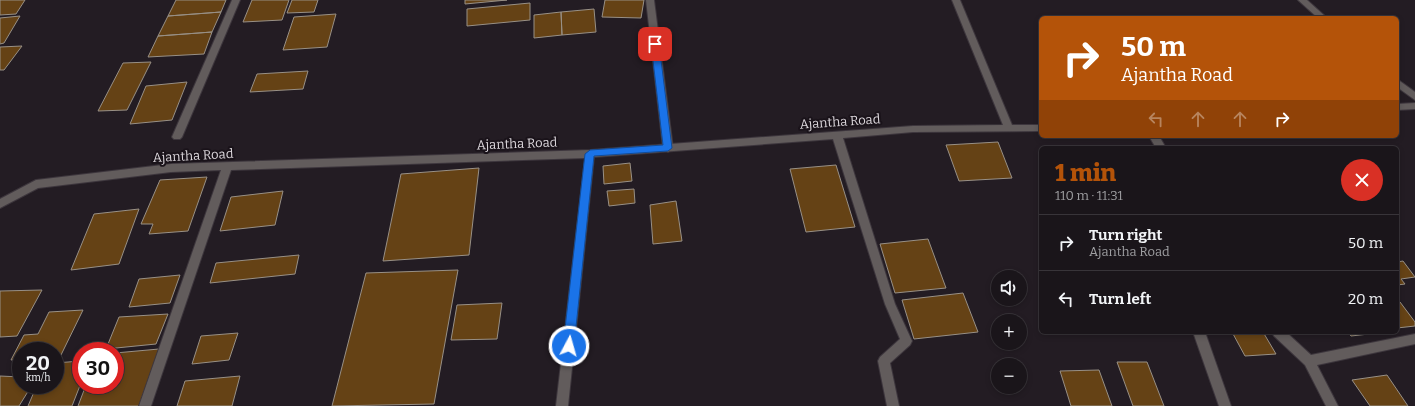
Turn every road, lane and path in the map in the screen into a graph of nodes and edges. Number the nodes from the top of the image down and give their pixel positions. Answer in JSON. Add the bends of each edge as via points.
{"nodes":[{"id":1,"x":236,"y":0,"type":"edge"},
{"id":2,"x":650,"y":0,"type":"edge"},
{"id":3,"x":956,"y":0,"type":"edge"},
{"id":4,"x":1302,"y":0,"type":"edge"},
{"id":5,"x":1321,"y":16,"type":"edge"},
{"id":6,"x":1399,"y":84,"type":"edge"},
{"id":7,"x":1415,"y":97,"type":"edge"},
{"id":8,"x":1415,"y":106,"type":"edge"},
{"id":9,"x":1399,"y":107,"type":"edge"},
{"id":10,"x":1009,"y":128,"type":"junction"},
{"id":11,"x":1039,"y":128,"type":"edge"},
{"id":12,"x":837,"y":135,"type":"junction"},
{"id":13,"x":177,"y":137,"type":"dead end"},
{"id":14,"x":668,"y":148,"type":"junction"},
{"id":15,"x":590,"y":154,"type":"junction"},
{"id":16,"x":227,"y":166,"type":"junction"},
{"id":17,"x":0,"y":204,"type":"edge"},
{"id":18,"x":1200,"y":334,"type":"edge"},
{"id":19,"x":1280,"y":334,"type":"edge"},
{"id":20,"x":1415,"y":339,"type":"edge"},
{"id":21,"x":1309,"y":361,"type":"junction"},
{"id":22,"x":145,"y":406,"type":"edge"},
{"id":23,"x":562,"y":406,"type":"edge"},
{"id":24,"x":893,"y":406,"type":"edge"},
{"id":25,"x":1225,"y":406,"type":"edge"},
{"id":26,"x":1332,"y":406,"type":"edge"}],
"edges":[{"from":1,"to":13,"type":"street"},
{"from":2,"to":14,"type":"street"},
{"from":3,"to":10,"type":"street"},
{"from":4,"to":5,"type":"street"},
{"from":6,"to":7,"type":"street"},
{"from":8,"to":9,"type":"street"},
{"from":10,"to":11,"type":"street","name":"Ajantha Road"},
{"from":10,"to":12,"type":"street","name":"Ajantha Road","via":[[913,129]]},
{"from":12,"to":14,"type":"street","name":"Ajantha Road"},
{"from":12,"to":24,"type":"street","via":[[890,304],[906,341],[884,361]]},
{"from":14,"to":15,"type":"street","name":"Ajantha Road"},
{"from":15,"to":16,"type":"street","name":"Ajantha Road"},
{"from":15,"to":23,"type":"street"},
{"from":16,"to":17,"type":"street","name":"Ajantha Road","via":[[171,168],[36,184]]},
{"from":16,"to":22,"type":"street"},
{"from":18,"to":25,"type":"street"},
{"from":19,"to":21,"type":"street"},
{"from":20,"to":21,"type":"street"},
{"from":21,"to":26,"type":"street"}]}
